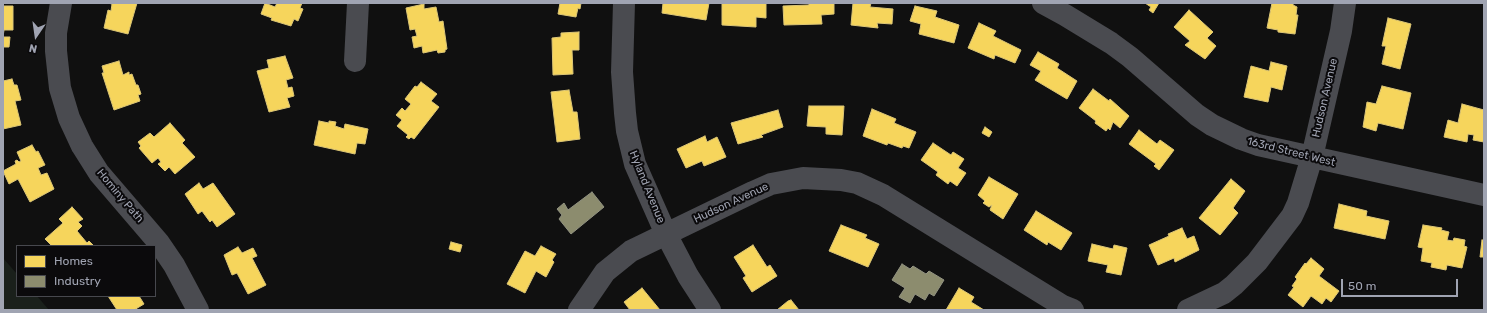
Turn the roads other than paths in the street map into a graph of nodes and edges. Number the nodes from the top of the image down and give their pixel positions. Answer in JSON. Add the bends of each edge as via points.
{"nodes":[{"id":1,"x":61,"y":3,"type":"edge"},
{"id":2,"x":358,"y":3,"type":"edge"},
{"id":3,"x":624,"y":3,"type":"edge"},
{"id":4,"x":1043,"y":3,"type":"edge"},
{"id":5,"x":1345,"y":3,"type":"edge"},
{"id":6,"x":1068,"y":9,"type":"edge"},
{"id":7,"x":355,"y":61,"type":"dead end"},
{"id":8,"x":1312,"y":157,"type":"junction"},
{"id":9,"x":1484,"y":195,"type":"edge"},
{"id":10,"x":666,"y":234,"type":"junction"},
{"id":11,"x":198,"y":310,"type":"edge"},
{"id":12,"x":579,"y":310,"type":"edge"},
{"id":13,"x":710,"y":310,"type":"edge"},
{"id":14,"x":1073,"y":310,"type":"edge"},
{"id":15,"x":1188,"y":310,"type":"edge"}],
"edges":[{"from":1,"to":11,"type":"street","name":"Hominy Path","via":[[56,51],[60,88],[69,118],[99,173],[159,243]]},
{"from":2,"to":7,"type":"street"},
{"from":3,"to":10,"type":"street","name":"Hyland Avenue","via":[[622,72],[627,131],[636,164]]},
{"from":4,"to":6,"type":"street","name":"163rd Street West"},
{"from":5,"to":8,"type":"street","name":"Hudson Avenue"},
{"from":6,"to":8,"type":"street","name":"163rd Street West","via":[[1212,125],[1258,145]]},
{"from":8,"to":9,"type":"street","name":"163rd Street West"},
{"from":8,"to":15,"type":"street","name":"Hudson Avenue","via":[[1292,216],[1258,262],[1224,293]]},
{"from":10,"to":12,"type":"street","name":"Hudson Avenue","via":[[631,252],[605,272]]},
{"from":10,"to":13,"type":"street","name":"Hyland Avenue","via":[[688,276]]},
{"from":10,"to":14,"type":"street","name":"Hudson Avenue","via":[[772,184],[803,178],[841,180],[883,195]]}]}
